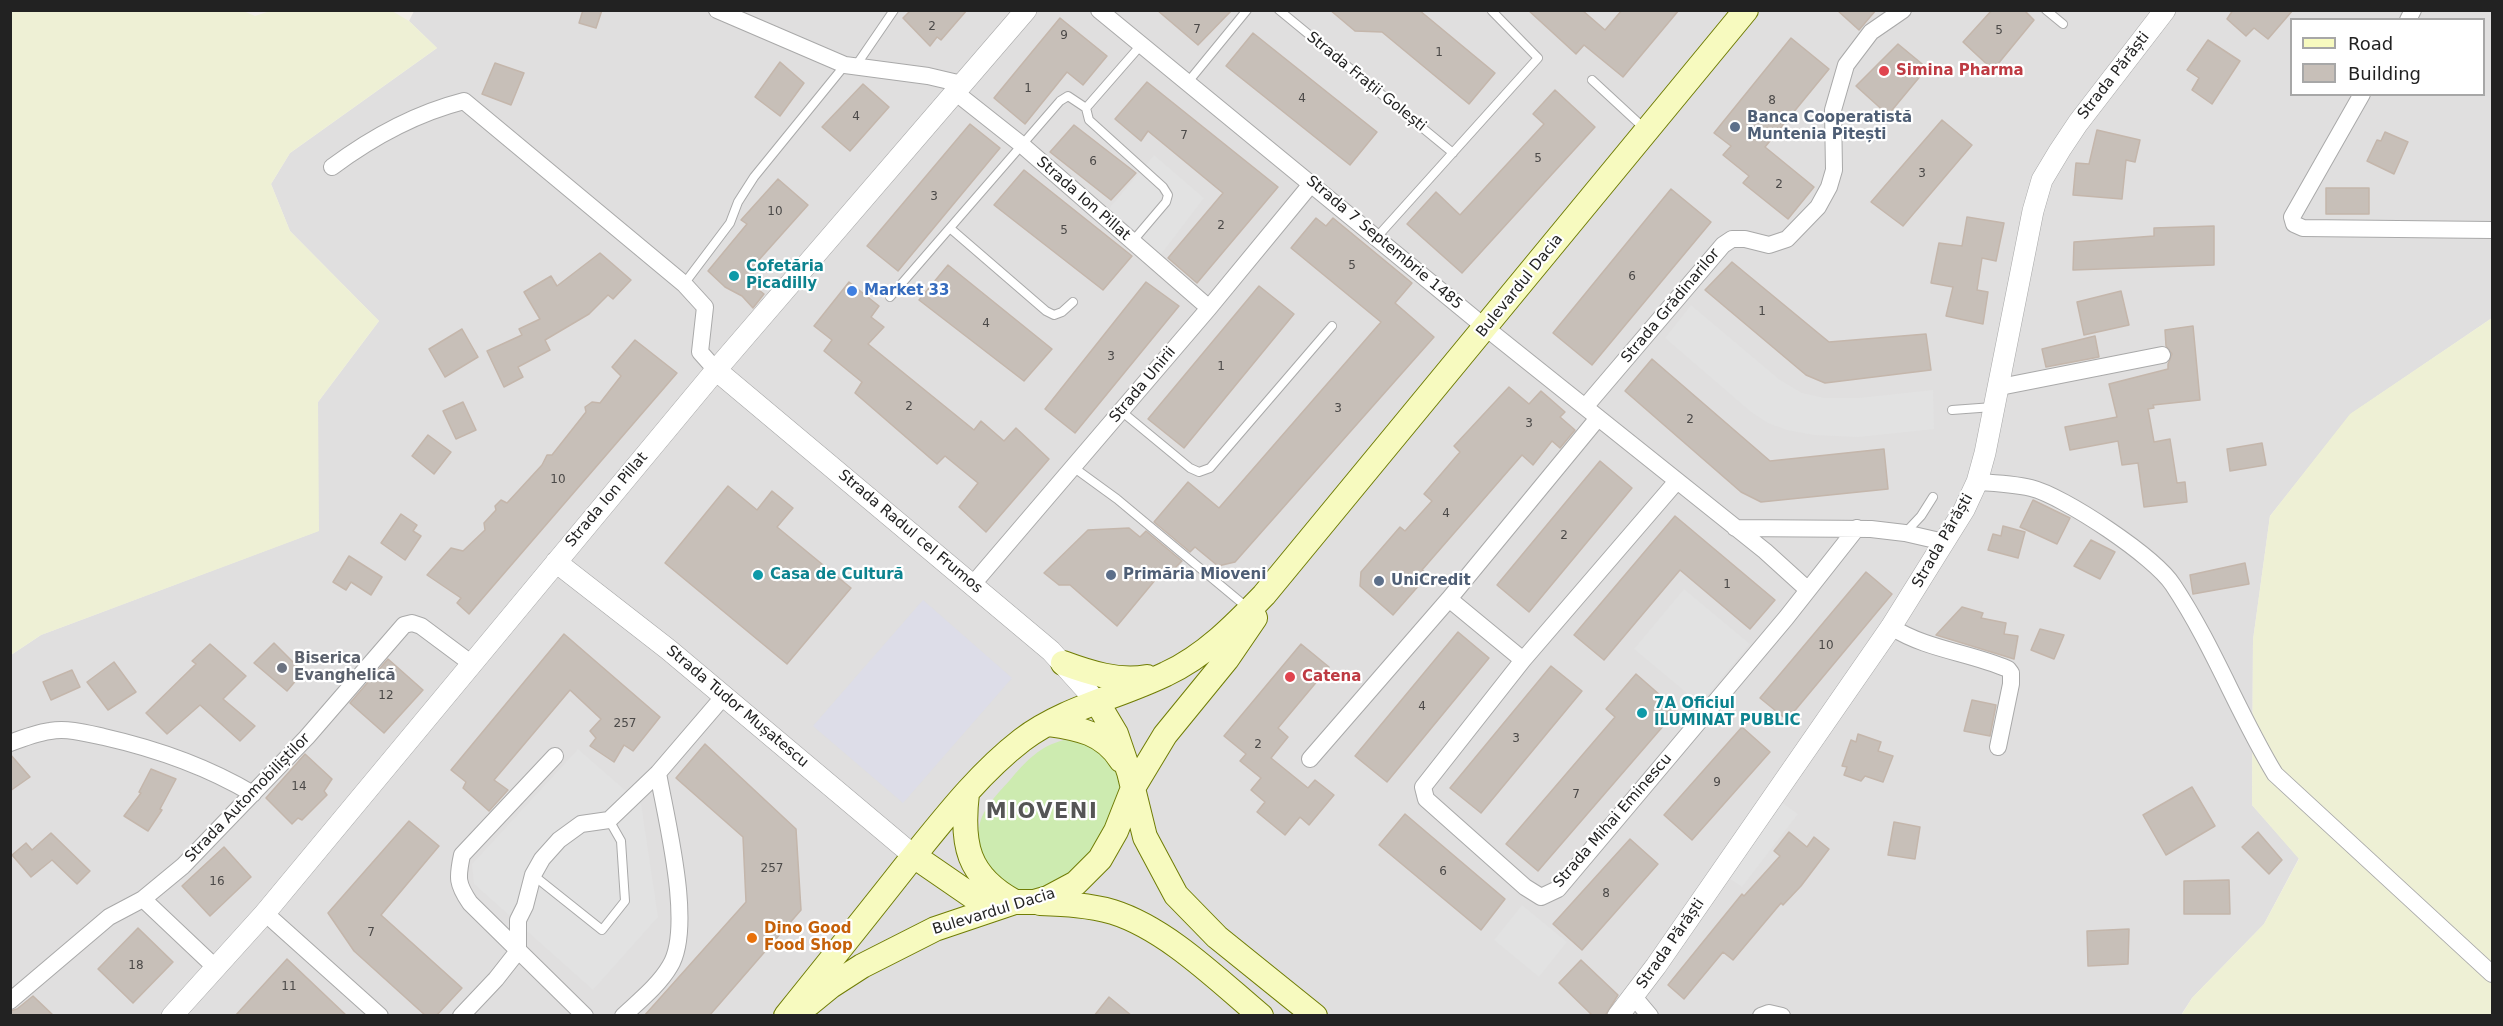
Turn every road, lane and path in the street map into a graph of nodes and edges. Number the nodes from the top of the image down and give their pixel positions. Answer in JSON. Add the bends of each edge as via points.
{"nodes":[{"id":1,"x":717,"y":10,"type":"edge"},
{"id":2,"x":894,"y":10,"type":"edge"},
{"id":3,"x":1026,"y":10,"type":"edge"},
{"id":4,"x":1099,"y":10,"type":"edge"},
{"id":5,"x":1247,"y":10,"type":"edge"},
{"id":6,"x":1279,"y":10,"type":"edge"},
{"id":7,"x":1746,"y":10,"type":"edge"},
{"id":8,"x":1903,"y":10,"type":"edge"},
{"id":9,"x":2046,"y":10,"type":"edge"},
{"id":10,"x":2165,"y":10,"type":"edge"},
{"id":11,"x":1492,"y":11,"type":"edge"},
{"id":12,"x":2063,"y":24,"type":"dead end"},
{"id":13,"x":1141,"y":45,"type":"junction"},
{"id":14,"x":850,"y":66,"type":"junction"},
{"id":15,"x":1592,"y":81,"type":"dead end"},
{"id":16,"x":1188,"y":82,"type":"junction"},
{"id":17,"x":959,"y":88,"type":"junction"},
{"id":18,"x":2361,"y":96,"type":"edge"},
{"id":19,"x":1086,"y":108,"type":"junction"},
{"id":20,"x":1647,"y":131,"type":"junction"},
{"id":21,"x":1022,"y":145,"type":"junction"},
{"id":22,"x":1453,"y":153,"type":"junction"},
{"id":23,"x":332,"y":167,"type":"dead end"},
{"id":24,"x":1312,"y":183,"type":"junction"},
{"id":25,"x":951,"y":229,"type":"junction"},
{"id":26,"x":2493,"y":230,"type":"edge"},
{"id":27,"x":1377,"y":237,"type":"junction"},
{"id":28,"x":1132,"y":242,"type":"junction"},
{"id":29,"x":684,"y":284,"type":"junction"},
{"id":30,"x":890,"y":297,"type":"dead end"},
{"id":31,"x":1073,"y":302,"type":"dead end"},
{"id":32,"x":1209,"y":308,"type":"junction"},
{"id":33,"x":1332,"y":326,"type":"dead end"},
{"id":34,"x":1486,"y":328,"type":"junction"},
{"id":35,"x":2162,"y":355,"type":"dead end"},
{"id":36,"x":716,"y":370,"type":"junction"},
{"id":37,"x":1998,"y":397,"type":"junction"},
{"id":38,"x":1952,"y":410,"type":"dead end"},
{"id":39,"x":1121,"y":411,"type":"junction"},
{"id":40,"x":1591,"y":412,"type":"junction"},
{"id":41,"x":1073,"y":467,"type":"junction"},
{"id":42,"x":1677,"y":481,"type":"junction"},
{"id":43,"x":1977,"y":482,"type":"junction"},
{"id":44,"x":1933,"y":496,"type":"dead end"},
{"id":45,"x":1735,"y":528,"type":"junction"},
{"id":46,"x":1857,"y":528,"type":"junction"},
{"id":47,"x":1905,"y":533,"type":"junction"},
{"id":48,"x":1944,"y":542,"type":"junction"},
{"id":49,"x":1294,"y":561,"type":"junction"},
{"id":50,"x":556,"y":562,"type":"junction"},
{"id":51,"x":973,"y":584,"type":"junction"},
{"id":52,"x":1808,"y":590,"type":"junction"},
{"id":53,"x":1449,"y":599,"type":"junction"},
{"id":54,"x":1250,"y":609,"type":"junction"},
{"id":55,"x":1891,"y":627,"type":"junction"},
{"id":56,"x":1522,"y":660,"type":"junction"},
{"id":57,"x":1063,"y":663,"type":"junction"},
{"id":58,"x":472,"y":664,"type":"junction"},
{"id":59,"x":1167,"y":674,"type":"junction"},
{"id":60,"x":724,"y":696,"type":"junction"},
{"id":61,"x":1097,"y":702,"type":"junction"},
{"id":62,"x":1049,"y":724,"type":"junction"},
{"id":63,"x":10,"y":743,"type":"edge"},
{"id":64,"x":1998,"y":747,"type":"dead end"},
{"id":65,"x":555,"y":756,"type":"dead end"},
{"id":66,"x":1310,"y":759,"type":"dead end"},
{"id":67,"x":657,"y":773,"type":"junction"},
{"id":68,"x":1131,"y":780,"type":"junction"},
{"id":69,"x":967,"y":793,"type":"junction"},
{"id":70,"x":253,"y":794,"type":"junction"},
{"id":71,"x":609,"y":820,"type":"junction"},
{"id":72,"x":914,"y":856,"type":"junction"},
{"id":73,"x":533,"y":875,"type":"junction"},
{"id":74,"x":143,"y":899,"type":"junction"},
{"id":75,"x":1025,"y":902,"type":"junction"},
{"id":76,"x":991,"y":909,"type":"junction"},
{"id":77,"x":265,"y":913,"type":"junction"},
{"id":78,"x":518,"y":951,"type":"junction"},
{"id":79,"x":216,"y":968,"type":"junction"},
{"id":80,"x":2493,"y":974,"type":"edge"},
{"id":81,"x":1634,"y":998,"type":"junction"},
{"id":82,"x":10,"y":1001,"type":"edge"},
{"id":83,"x":172,"y":1016,"type":"edge"},
{"id":84,"x":380,"y":1016,"type":"edge"},
{"id":85,"x":462,"y":1016,"type":"edge"},
{"id":86,"x":585,"y":1016,"type":"edge"},
{"id":87,"x":622,"y":1016,"type":"edge"},
{"id":88,"x":786,"y":1016,"type":"edge"},
{"id":89,"x":795,"y":1016,"type":"edge"},
{"id":90,"x":1261,"y":1016,"type":"edge"},
{"id":91,"x":1315,"y":1016,"type":"edge"},
{"id":92,"x":1618,"y":1016,"type":"edge"},
{"id":93,"x":1650,"y":1016,"type":"edge"},
{"id":94,"x":1761,"y":1016,"type":"edge"},
{"id":95,"x":1782,"y":1016,"type":"edge"}],
"edges":[{"from":1,"to":14,"type":"street"},
{"from":2,"to":14,"type":"lane"},
{"from":3,"to":17,"type":"street","name":"Strada Ion Pillat"},
{"from":4,"to":13,"type":"street","name":"Strada 7 Septembrie 1485"},
{"from":5,"to":16,"type":"lane"},
{"from":6,"to":22,"type":"lane","name":"Strada Frații Golești"},
{"from":7,"to":20,"type":"main road","name":"Bulevardul Dacia"},
{"from":8,"to":40,"type":"street","name":"Strada Grădinarilor","via":[[1871,32],[1846,65],[1833,110],[1834,170],[1818,207],[1787,239],[1769,246],[1746,239],[1732,239],[1723,245]]},
{"from":9,"to":12,"type":"lane"},
{"from":10,"to":37,"type":"street","name":"Strada Părăști","via":[[2078,123],[2042,180],[2030,222]]},
{"from":11,"to":22,"type":"lane","via":[[1538,58]]},
{"from":13,"to":16,"type":"street","name":"Strada 7 Septembrie 1485"},
{"from":13,"to":19,"type":"lane"},
{"from":14,"to":17,"type":"street","via":[[928,76]]},
{"from":14,"to":29,"type":"lane","via":[[754,177],[730,223]]},
{"from":15,"to":20,"type":"lane"},
{"from":16,"to":24,"type":"street","name":"Strada 7 Septembrie 1485"},
{"from":17,"to":21,"type":"street","name":"Strada Ion Pillat"},
{"from":17,"to":36,"type":"street","name":"Strada Ion Pillat"},
{"from":18,"to":26,"type":"street","via":[[2292,217],[2294,224],[2303,228]]},
{"from":19,"to":21,"type":"lane","via":[[1068,96]]},
{"from":19,"to":28,"type":"lane","via":[[1089,120],[1168,195]]},
{"from":20,"to":34,"type":"main road","name":"Bulevardul Dacia"},
{"from":21,"to":25,"type":"lane"},
{"from":21,"to":28,"type":"street","name":"Strada Ion Pillat"},
{"from":22,"to":27,"type":"lane"},
{"from":23,"to":29,"type":"street","via":[[434,109],[464,101]]},
{"from":24,"to":27,"type":"street","name":"Strada 7 Septembrie 1485"},
{"from":24,"to":32,"type":"street","name":"Strada Unirii"},
{"from":25,"to":30,"type":"lane"},
{"from":25,"to":31,"type":"lane","via":[[1046,311],[1053,315]]},
{"from":27,"to":34,"type":"street","name":"Strada 7 Septembrie 1485"},
{"from":28,"to":32,"type":"street","name":"Strada Ion Pillat"},
{"from":29,"to":36,"type":"street","via":[[705,307],[700,352]]},
{"from":32,"to":39,"type":"street","name":"Strada Unirii"},
{"from":33,"to":39,"type":"lane","via":[[1210,468],[1199,472],[1190,468]]},
{"from":34,"to":40,"type":"street","name":"Strada 7 Septembrie 1485"},
{"from":34,"to":49,"type":"main road","name":"Bulevardul Dacia"},
{"from":35,"to":37,"type":"street"},
{"from":36,"to":50,"type":"street","name":"Strada Ion Pillat"},
{"from":36,"to":51,"type":"street","name":"Strada Radul cel Frumos"},
{"from":37,"to":38,"type":"lane"},
{"from":37,"to":43,"type":"street","name":"Strada Părăști"},
{"from":39,"to":41,"type":"street","name":"Strada Unirii"},
{"from":40,"to":42,"type":"street","name":"Strada 7 Septembrie 1485"},
{"from":40,"to":53,"type":"street"},
{"from":41,"to":51,"type":"street","name":"Strada Unirii"},
{"from":41,"to":54,"type":"lane"},
{"from":42,"to":45,"type":"street","name":"Strada 7 Septembrie 1485"},
{"from":42,"to":56,"type":"street"},
{"from":43,"to":48,"type":"street","name":"Strada Părăști"},
{"from":43,"to":80,"type":"street","via":[[2032,488],[2058,498],[2109,530],[2172,583],[2211,651],[2252,737],[2276,774]]},
{"from":44,"to":47,"type":"lane"},
{"from":45,"to":46,"type":"street"},
{"from":45,"to":52,"type":"street","name":"Strada 7 Septembrie 1485"},
{"from":46,"to":47,"type":"street"},
{"from":46,"to":52,"type":"street","name":"Strada Mihai Eminescu"},
{"from":47,"to":48,"type":"street"},
{"from":48,"to":55,"type":"street","name":"Strada Părăști"},
{"from":49,"to":54,"type":"main road","name":"Bulevardul Dacia"},
{"from":49,"to":68,"type":"main road","name":"Bulevardul Dacia","via":[[1227,659]]},
{"from":50,"to":58,"type":"street","name":"Strada Ion Pillat"},
{"from":50,"to":60,"type":"street","name":"Strada Tudor Mușatescu"},
{"from":51,"to":57,"type":"street","name":"Strada Radul cel Frumos"},
{"from":52,"to":56,"type":"street","name":"Strada Mihai Eminescu","via":[[1558,889],[1541,897],[1426,799],[1423,787]]},
{"from":53,"to":56,"type":"street"},
{"from":53,"to":66,"type":"street"},
{"from":54,"to":59,"type":"main road","name":"Bulevardul Dacia","via":[[1213,645]]},
{"from":55,"to":64,"type":"street","via":[[1931,647],[2008,669],[2011,684]]},
{"from":55,"to":81,"type":"street","name":"Strada Părăști"},
{"from":57,"to":59,"type":"main road","via":[[1114,678]]},
{"from":57,"to":61,"type":"street","name":"Strada Radul cel Frumos"},
{"from":58,"to":70,"type":"street","name":"Strada Automobiliștilor","via":[[421,626],[404,625]]},
{"from":58,"to":77,"type":"street","name":"Strada Ion Pillat"},
{"from":59,"to":61,"type":"main road","name":"Bulevardul Dacia"},
{"from":60,"to":67,"type":"street"},
{"from":60,"to":72,"type":"street","name":"Strada Tudor Mușatescu"},
{"from":61,"to":62,"type":"main road","name":"Bulevardul Dacia"},
{"from":61,"to":68,"type":"main road","via":[[1116,734]]},
{"from":62,"to":68,"type":"main road","via":[[1084,729],[1102,739],[1118,755]]},
{"from":62,"to":69,"type":"main road","name":"Bulevardul Dacia","via":[[997,761]]},
{"from":63,"to":70,"type":"street","via":[[49,731],[67,730],[136,744],[220,775]]},
{"from":65,"to":78,"type":"street","via":[[462,855],[458,875],[460,888],[470,903]]},
{"from":67,"to":71,"type":"street"},
{"from":67,"to":87,"type":"street","via":[[681,914],[679,944],[670,966]]},
{"from":68,"to":75,"type":"main road","name":"Bulevardul Dacia","via":[[1116,831],[1100,859],[1076,883]]},
{"from":68,"to":91,"type":"main road","via":[[1145,837],[1176,895],[1217,937]]},
{"from":69,"to":72,"type":"main road","name":"Bulevardul Dacia"},
{"from":69,"to":75,"type":"main road","via":[[964,831],[970,857],[995,891]]},
{"from":70,"to":74,"type":"street","name":"Strada Automobiliștilor","via":[[183,866]]},
{"from":71,"to":73,"type":"street","via":[[581,824],[560,840]]},
{"from":71,"to":73,"type":"lane","via":[[621,841],[625,901],[602,930]]},
{"from":72,"to":76,"type":"main road"},
{"from":72,"to":88,"type":"main road","name":"Bulevardul Dacia"},
{"from":73,"to":78,"type":"street","via":[[519,920]]},
{"from":74,"to":79,"type":"street"},
{"from":74,"to":82,"type":"street","name":"Strada Automobiliștilor","via":[[109,917]]},
{"from":75,"to":76,"type":"main road","name":"Bulevardul Dacia"},
{"from":75,"to":90,"type":"main road","via":[[1091,907],[1142,925],[1171,943]]},
{"from":76,"to":89,"type":"main road","name":"Bulevardul Dacia","via":[[935,929],[862,966]]},
{"from":77,"to":79,"type":"street","name":"Strada Ion Pillat"},
{"from":77,"to":84,"type":"street"},
{"from":78,"to":85,"type":"street"},
{"from":78,"to":86,"type":"street"},
{"from":79,"to":83,"type":"street","name":"Strada Ion Pillat"},
{"from":81,"to":92,"type":"street","name":"Strada Părăști"},
{"from":81,"to":93,"type":"street","name":"Strada Părăști"},
{"from":94,"to":95,"type":"street"}]}
